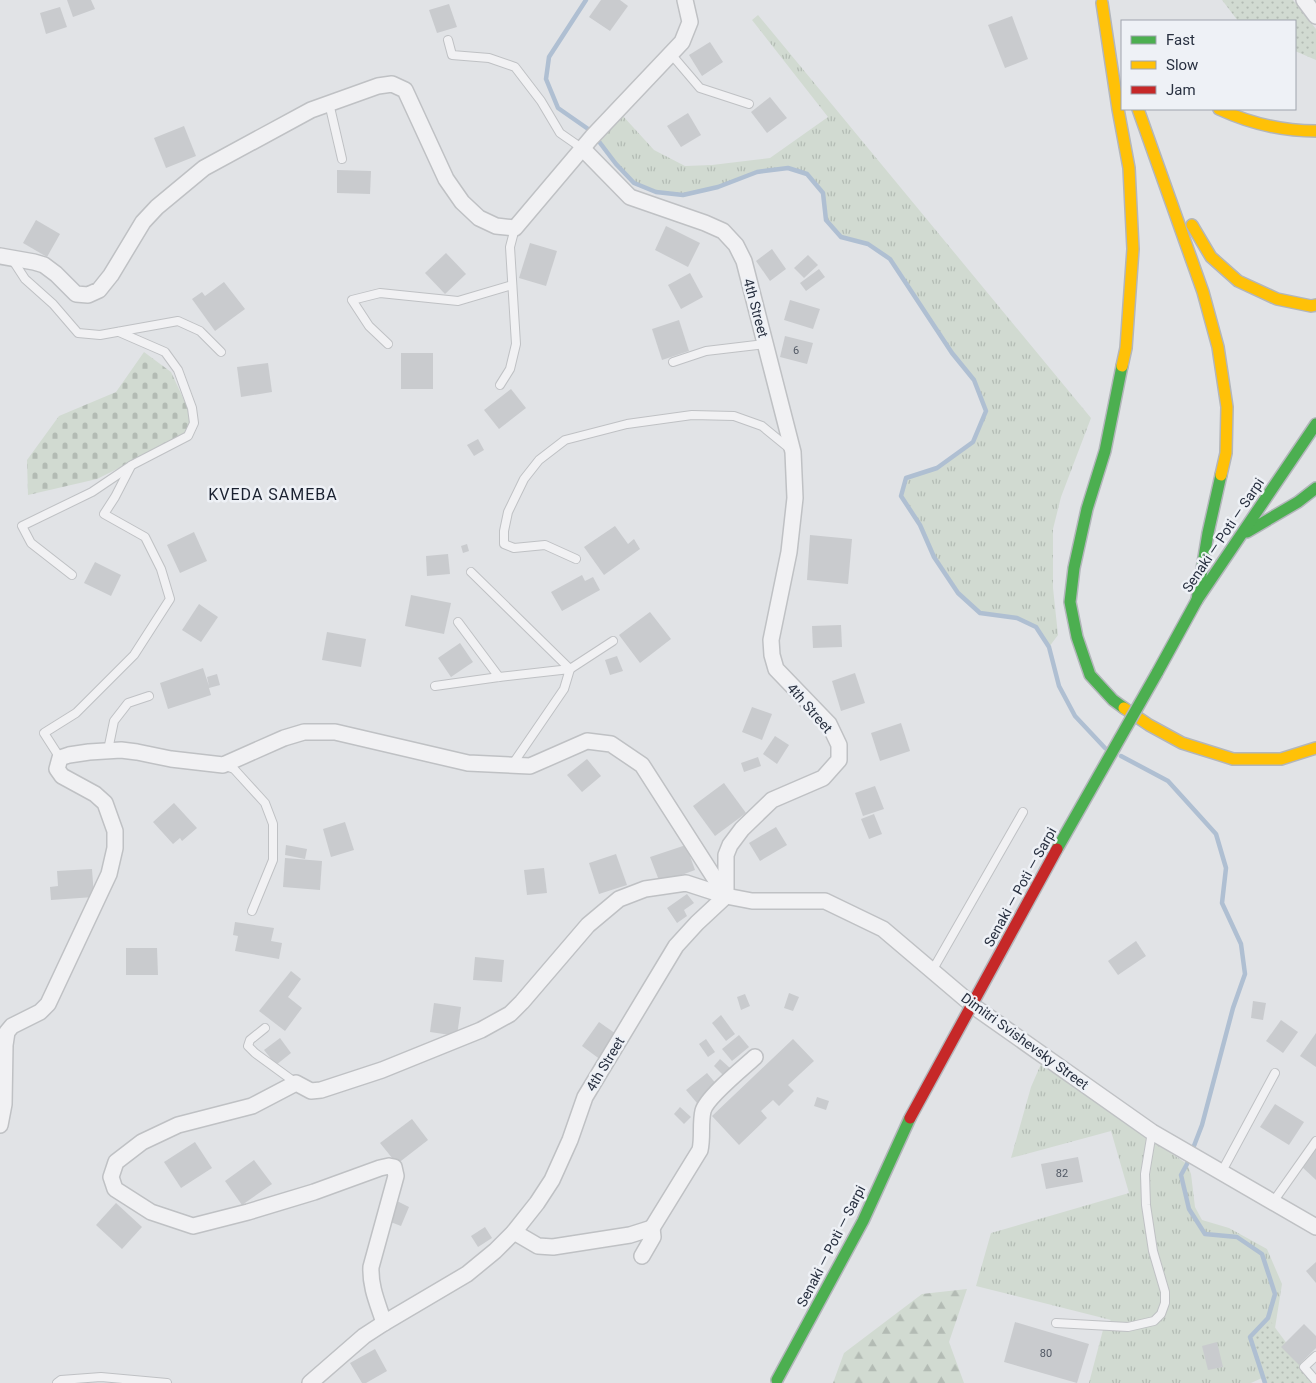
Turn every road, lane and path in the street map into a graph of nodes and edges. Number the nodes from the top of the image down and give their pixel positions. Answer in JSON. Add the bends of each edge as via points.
{"nodes":[{"id":1,"x":685,"y":0,"type":"edge"},
{"id":2,"x":1304,"y":0,"type":"edge"},
{"id":3,"x":1102,"y":2,"type":"edge"},
{"id":4,"x":1316,"y":16,"type":"edge"},
{"id":5,"x":1116,"y":17,"type":"dead end"},
{"id":6,"x":448,"y":40,"type":"dead end"},
{"id":7,"x":671,"y":54,"type":"junction"},
{"id":8,"x":1121,"y":59,"type":"edge"},
{"id":9,"x":329,"y":103,"type":"junction"},
{"id":10,"x":749,"y":104,"type":"dead end"},
{"id":11,"x":1138,"y":110,"type":"edge"},
{"id":12,"x":1222,"y":110,"type":"edge"},
{"id":13,"x":1316,"y":131,"type":"edge"},
{"id":14,"x":588,"y":143,"type":"junction"},
{"id":15,"x":342,"y":159,"type":"dead end"},
{"id":16,"x":1163,"y":177,"type":"junction"},
{"id":17,"x":515,"y":228,"type":"junction"},
{"id":18,"x":5,"y":257,"type":"edge"},
{"id":19,"x":512,"y":285,"type":"junction"},
{"id":20,"x":1316,"y":305,"type":"edge"},
{"id":21,"x":119,"y":332,"type":"junction"},
{"id":22,"x":388,"y":344,"type":"dead end"},
{"id":23,"x":765,"y":344,"type":"junction"},
{"id":24,"x":221,"y":352,"type":"dead end"},
{"id":25,"x":673,"y":362,"type":"dead end"},
{"id":26,"x":500,"y":385,"type":"dead end"},
{"id":27,"x":1316,"y":424,"type":"edge"},
{"id":28,"x":793,"y":452,"type":"junction"},
{"id":29,"x":132,"y":465,"type":"junction"},
{"id":30,"x":1316,"y":488,"type":"edge"},
{"id":31,"x":1241,"y":535,"type":"junction"},
{"id":32,"x":576,"y":559,"type":"dead end"},
{"id":33,"x":471,"y":572,"type":"dead end"},
{"id":34,"x":72,"y":575,"type":"dead end"},
{"id":35,"x":1197,"y":600,"type":"junction"},
{"id":36,"x":458,"y":622,"type":"dead end"},
{"id":37,"x":613,"y":641,"type":"dead end"},
{"id":38,"x":570,"y":669,"type":"junction"},
{"id":39,"x":499,"y":677,"type":"junction"},
{"id":40,"x":435,"y":686,"type":"dead end"},
{"id":41,"x":149,"y":696,"type":"dead end"},
{"id":42,"x":1316,"y":748,"type":"edge"},
{"id":43,"x":108,"y":750,"type":"junction"},
{"id":44,"x":60,"y":758,"type":"junction"},
{"id":45,"x":223,"y":765,"type":"junction"},
{"id":46,"x":512,"y":765,"type":"junction"},
{"id":47,"x":1023,"y":812,"type":"dead end"},
{"id":48,"x":726,"y":896,"type":"junction"},
{"id":49,"x":252,"y":911,"type":"dead end"},
{"id":50,"x":932,"y":971,"type":"junction"},
{"id":51,"x":265,"y":1028,"type":"dead end"},
{"id":52,"x":755,"y":1057,"type":"dead end"},
{"id":53,"x":1275,"y":1073,"type":"dead end"},
{"id":54,"x":296,"y":1083,"type":"junction"},
{"id":55,"x":0,"y":1125,"type":"edge"},
{"id":56,"x":1152,"y":1132,"type":"junction"},
{"id":57,"x":1316,"y":1141,"type":"edge"},
{"id":58,"x":1221,"y":1173,"type":"junction"},
{"id":59,"x":1273,"y":1202,"type":"junction"},
{"id":60,"x":1316,"y":1227,"type":"edge"},
{"id":61,"x":652,"y":1228,"type":"junction"},
{"id":62,"x":514,"y":1232,"type":"junction"},
{"id":63,"x":642,"y":1256,"type":"dead end"},
{"id":64,"x":384,"y":1322,"type":"junction"},
{"id":65,"x":1056,"y":1323,"type":"dead end"},
{"id":66,"x":1316,"y":1356,"type":"edge"},
{"id":67,"x":777,"y":1380,"type":"dead end"},
{"id":68,"x":1316,"y":1381,"type":"edge"},
{"id":69,"x":57,"y":1383,"type":"edge"},
{"id":70,"x":167,"y":1383,"type":"edge"},
{"id":71,"x":310,"y":1383,"type":"edge"}],
"edges":[{"from":1,"to":7,"type":"street","via":[[690,22],[682,42]]},
{"from":2,"to":4,"type":"street"},
{"from":3,"to":5,"type":"highway"},
{"from":3,"to":8,"type":"highway"},
{"from":3,"to":42,"type":"highway","via":[[1129,168],[1134,249],[1126,348],[1106,451],[1087,509],[1074,568],[1070,602],[1077,637],[1090,675],[1112,700],[1182,743],[1233,759],[1281,759]]},
{"from":6,"to":14,"type":"lane","via":[[452,55],[488,58],[515,67],[560,133]]},
{"from":7,"to":10,"type":"lane","via":[[700,88]]},
{"from":7,"to":14,"type":"street"},
{"from":9,"to":15,"type":"lane"},
{"from":9,"to":17,"type":"street","via":[[378,86],[392,84],[405,90],[446,179],[462,202],[479,218],[496,226]]},
{"from":9,"to":18,"type":"street","via":[[204,168],[180,186],[142,222],[100,290],[88,295],[76,294],[44,265]]},
{"from":11,"to":16,"type":"highway"},
{"from":12,"to":13,"type":"highway","via":[[1260,124]]},
{"from":14,"to":17,"type":"street"},
{"from":14,"to":23,"type":"street","name":"4th Street","via":[[630,197],[723,231],[744,261]]},
{"from":16,"to":20,"type":"highway","via":[[1211,257],[1238,281],[1277,299]]},
{"from":16,"to":35,"type":"highway","via":[[1203,292],[1218,347],[1227,407],[1226,454]]},
{"from":17,"to":19,"type":"lane","via":[[510,247]]},
{"from":18,"to":21,"type":"lane","via":[[78,333],[100,335]]},
{"from":19,"to":22,"type":"lane","via":[[458,301],[380,294],[352,300],[369,326]]},
{"from":19,"to":26,"type":"lane","via":[[516,344],[510,369]]},
{"from":21,"to":24,"type":"lane","via":[[178,321],[200,330]]},
{"from":21,"to":29,"type":"lane","via":[[165,352],[178,370],[194,423],[188,436]]},
{"from":23,"to":25,"type":"lane","via":[[706,351]]},
{"from":23,"to":28,"type":"street","name":"4th Street"},
{"from":27,"to":31,"type":"highway","name":"Senaki — Poti — Sarpi"},
{"from":28,"to":32,"type":"lane","via":[[762,426],[734,416],[692,415],[627,424],[565,440],[539,460],[524,479],[508,512],[504,544],[514,548],[545,545]]},
{"from":28,"to":48,"type":"street","name":"4th Street","via":[[795,498],[789,552],[771,640],[772,655],[776,669],[828,724],[839,745],[839,760],[822,778],[772,800],[742,829],[726,855]]},
{"from":29,"to":34,"type":"lane","via":[[92,492],[22,526],[31,543]]},
{"from":29,"to":44,"type":"lane","via":[[104,514],[145,537],[161,569],[170,599],[134,655],[76,713],[44,733]]},
{"from":30,"to":31,"type":"highway"},
{"from":31,"to":35,"type":"highway","name":"Senaki — Poti — Sarpi"},
{"from":33,"to":38,"type":"lane"},
{"from":35,"to":67,"type":"highway","name":"Senaki — Poti — Sarpi","bridge":true,"via":[[910,1118],[863,1221]]},
{"from":36,"to":39,"type":"lane"},
{"from":37,"to":38,"type":"lane"},
{"from":38,"to":39,"type":"lane"},
{"from":38,"to":46,"type":"lane","via":[[564,689]]},
{"from":39,"to":40,"type":"lane"},
{"from":41,"to":43,"type":"lane","via":[[128,703],[114,721]]},
{"from":43,"to":44,"type":"street"},
{"from":43,"to":45,"type":"street"},
{"from":44,"to":55,"type":"street","via":[[57,769],[62,776],[105,803],[115,831],[115,848],[109,874],[48,1004],[7,1032]]},
{"from":45,"to":46,"type":"street","via":[[304,732],[335,732],[468,763]]},
{"from":45,"to":49,"type":"lane","via":[[234,769],[265,803],[273,824],[273,860]]},
{"from":46,"to":48,"type":"street","via":[[530,766],[587,741],[611,744],[642,765]]},
{"from":47,"to":50,"type":"lane"},
{"from":48,"to":50,"type":"street","name":"Dimitri Svishevsky Street","via":[[752,901],[825,901],[883,928]]},
{"from":48,"to":54,"type":"street","name":"Dimitri Svishevsky Street","via":[[686,883],[645,889],[619,900],[588,924],[510,1014],[481,1030],[382,1070],[321,1090],[311,1091]]},
{"from":48,"to":62,"type":"street","name":"4th Street","via":[[676,946],[585,1097],[552,1180]]},
{"from":50,"to":56,"type":"street","name":"Dimitri Svishevsky Street","via":[[976,1008]]},
{"from":51,"to":54,"type":"lane","via":[[250,1040],[248,1046]]},
{"from":52,"to":61,"type":"street","via":[[704,1108],[700,1150]]},
{"from":53,"to":58,"type":"lane"},
{"from":54,"to":64,"type":"street","via":[[252,1106],[178,1125],[142,1142],[116,1162],[111,1177],[116,1189],[151,1212],[193,1226],[314,1192],[380,1168],[394,1167],[396,1176],[371,1267],[373,1290]]},
{"from":56,"to":58,"type":"street","name":"Dimitri Svishevsky Street"},
{"from":56,"to":65,"type":"lane","via":[[1145,1174],[1146,1205],[1153,1251],[1165,1292],[1161,1314],[1154,1321],[1128,1327]]},
{"from":57,"to":59,"type":"lane"},
{"from":58,"to":59,"type":"street","name":"Dimitri Svishevsky Street"},
{"from":59,"to":60,"type":"street","name":"Dimitri Svishevsky Street"},
{"from":61,"to":62,"type":"street","via":[[630,1235],[553,1247],[538,1246]]},
{"from":61,"to":63,"type":"street","via":[[653,1238]]},
{"from":62,"to":64,"type":"street","name":"4th Street","via":[[467,1274]]},
{"from":64,"to":71,"type":"street","name":"4th Street"},
{"from":66,"to":68,"type":"lane","via":[[1304,1367]]},
{"from":69,"to":70,"type":"lane","via":[[101,1376]]}]}
